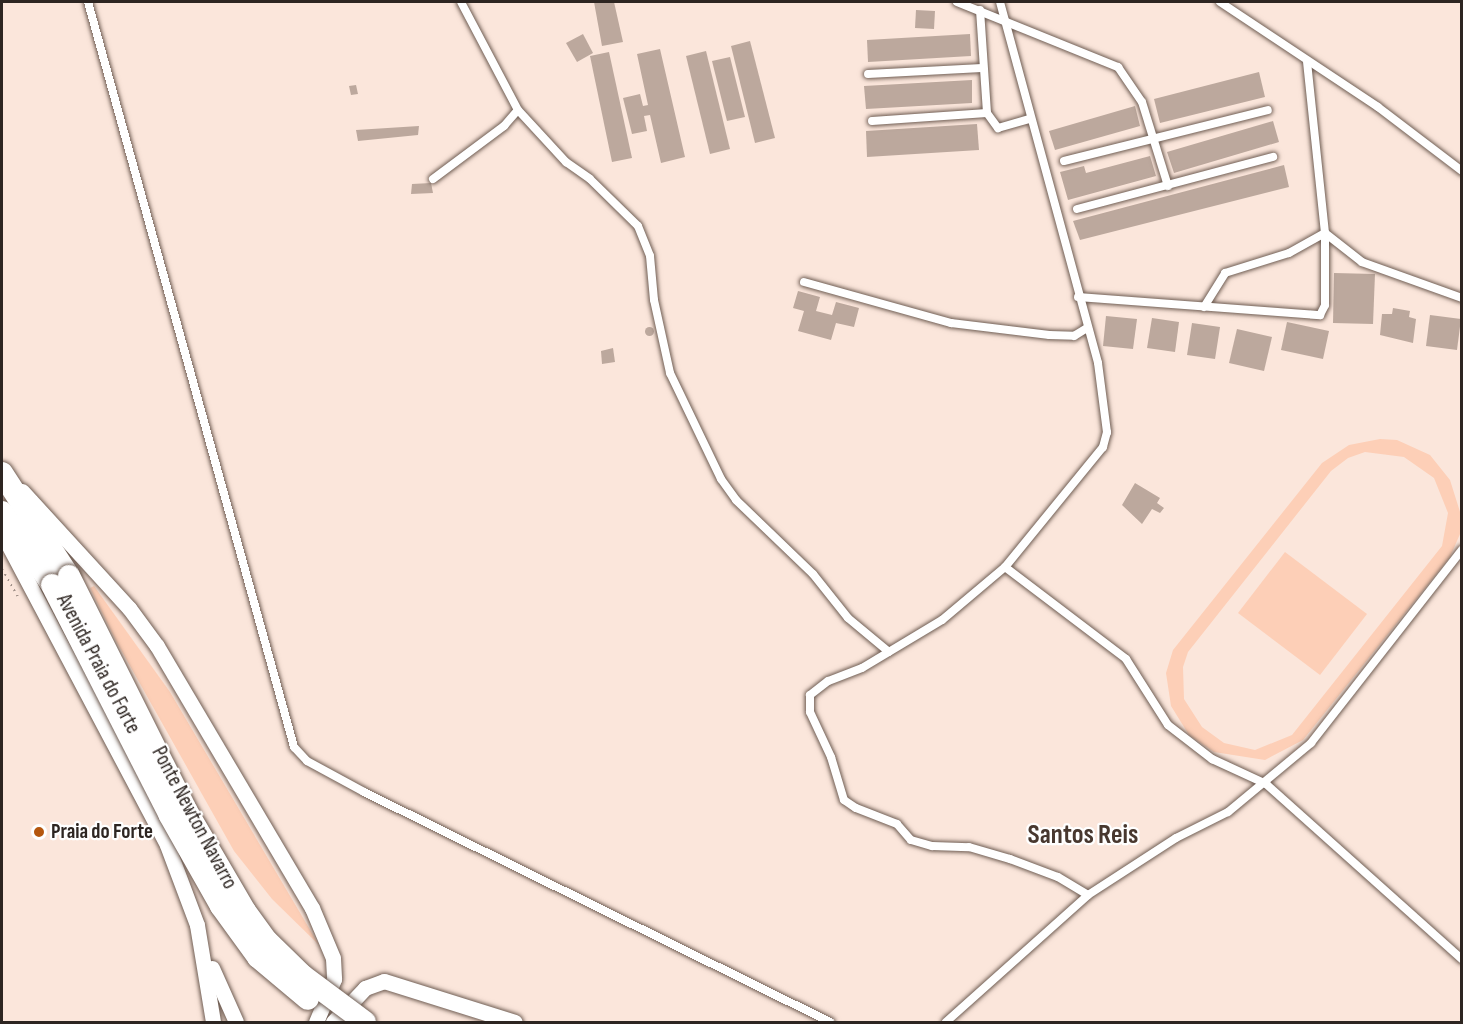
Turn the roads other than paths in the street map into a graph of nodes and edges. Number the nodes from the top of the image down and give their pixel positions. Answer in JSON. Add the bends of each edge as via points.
{"nodes":[{"id":1,"x":88,"y":2,"type":"edge"},
{"id":2,"x":461,"y":2,"type":"edge"},
{"id":3,"x":957,"y":2,"type":"edge"},
{"id":4,"x":1000,"y":2,"type":"edge"},
{"id":5,"x":1220,"y":2,"type":"edge"},
{"id":6,"x":980,"y":10,"type":"junction"},
{"id":7,"x":1006,"y":19,"type":"junction"},
{"id":8,"x":1307,"y":62,"type":"junction"},
{"id":9,"x":982,"y":68,"type":"junction"},
{"id":10,"x":868,"y":75,"type":"dead end"},
{"id":11,"x":518,"y":110,"type":"junction"},
{"id":12,"x":1268,"y":110,"type":"dead end"},
{"id":13,"x":987,"y":113,"type":"junction"},
{"id":14,"x":1029,"y":119,"type":"junction"},
{"id":15,"x":872,"y":121,"type":"dead end"},
{"id":16,"x":1155,"y":138,"type":"junction"},
{"id":17,"x":1273,"y":157,"type":"dead end"},
{"id":18,"x":1064,"y":160,"type":"dead end"},
{"id":19,"x":1461,"y":171,"type":"edge"},
{"id":20,"x":433,"y":179,"type":"dead end"},
{"id":21,"x":1168,"y":186,"type":"junction"},
{"id":22,"x":1077,"y":209,"type":"dead end"},
{"id":23,"x":1325,"y":233,"type":"junction"},
{"id":24,"x":804,"y":282,"type":"dead end"},
{"id":25,"x":1078,"y":297,"type":"junction"},
{"id":26,"x":1461,"y":298,"type":"edge"},
{"id":27,"x":1204,"y":307,"type":"junction"},
{"id":28,"x":1087,"y":328,"type":"junction"},
{"id":29,"x":2,"y":472,"type":"edge"},
{"id":30,"x":2,"y":512,"type":"edge"},
{"id":31,"x":2,"y":533,"type":"edge"},
{"id":32,"x":1461,"y":550,"type":"edge"},
{"id":33,"x":1005,"y":567,"type":"junction"},
{"id":34,"x":61,"y":581,"type":"junction"},
{"id":35,"x":889,"y":652,"type":"junction"},
{"id":36,"x":1266,"y":784,"type":"junction"},
{"id":37,"x":1088,"y":895,"type":"junction"},
{"id":38,"x":197,"y":925,"type":"junction"},
{"id":39,"x":1461,"y":959,"type":"edge"},
{"id":40,"x":213,"y":1023,"type":"edge"},
{"id":41,"x":236,"y":1023,"type":"edge"},
{"id":42,"x":316,"y":1023,"type":"edge"},
{"id":43,"x":333,"y":1023,"type":"edge"},
{"id":44,"x":341,"y":1023,"type":"edge"},
{"id":45,"x":365,"y":1023,"type":"edge"},
{"id":46,"x":515,"y":1023,"type":"edge"},
{"id":47,"x":830,"y":1023,"type":"edge"},
{"id":48,"x":946,"y":1023,"type":"edge"}],
"edges":[{"from":1,"to":47,"type":"lane","via":[[294,747],[307,761],[364,792]]},
{"from":2,"to":11,"type":"lane"},
{"from":3,"to":6,"type":"lane"},
{"from":4,"to":7,"type":"lane"},
{"from":5,"to":8,"type":"lane"},
{"from":6,"to":7,"type":"lane"},
{"from":6,"to":9,"type":"lane"},
{"from":7,"to":14,"type":"lane"},
{"from":7,"to":16,"type":"lane","via":[[1118,68],[1142,102]]},
{"from":8,"to":19,"type":"lane","via":[[1378,107]]},
{"from":8,"to":23,"type":"lane"},
{"from":9,"to":10,"type":"lane"},
{"from":9,"to":13,"type":"lane"},
{"from":11,"to":20,"type":"lane","via":[[504,126]]},
{"from":11,"to":35,"type":"lane","via":[[566,162],[590,179],[638,226],[650,256],[654,300],[670,374],[721,479],[736,500],[813,574],[848,618]]},
{"from":12,"to":16,"type":"lane"},
{"from":13,"to":14,"type":"lane","via":[[998,128]]},
{"from":13,"to":15,"type":"lane"},
{"from":14,"to":25,"type":"lane"},
{"from":16,"to":18,"type":"lane"},
{"from":16,"to":21,"type":"lane"},
{"from":17,"to":21,"type":"lane"},
{"from":21,"to":22,"type":"lane"},
{"from":23,"to":26,"type":"lane","via":[[1362,262]]},
{"from":23,"to":27,"type":"lane","via":[[1289,253],[1226,273]]},
{"from":23,"to":27,"type":"lane","via":[[1325,305],[1320,315]]},
{"from":24,"to":28,"type":"lane","via":[[951,322],[1049,335],[1074,336]]},
{"from":25,"to":27,"type":"lane"},
{"from":25,"to":28,"type":"lane"},
{"from":28,"to":33,"type":"lane","via":[[1105,412],[1103,447]]},
{"from":29,"to":34,"type":"main road"},
{"from":29,"to":42,"type":"street","via":[[75,547],[157,646],[297,881],[326,934],[333,958],[334,979]]},
{"from":30,"to":34,"type":"main road"},
{"from":31,"to":38,"type":"street","name":"Avenida Praia do Forte","via":[[150,807]]},
{"from":32,"to":36,"type":"lane","via":[[1311,743]]},
{"from":33,"to":35,"type":"lane","via":[[942,620]]},
{"from":33,"to":36,"type":"lane","via":[[1126,659],[1168,725],[1212,759]]},
{"from":34,"to":44,"type":"main road","name":"Ponte Newton Navarro","bridge":true,"via":[[169,814],[221,906],[258,957]]},
{"from":34,"to":45,"type":"main road","name":"Ponte Newton Navarro","bridge":true,"via":[[240,903],[267,941],[303,976]]},
{"from":35,"to":37,"type":"lane","via":[[828,681],[810,695],[810,712],[831,757],[844,800],[897,824],[910,840],[932,846],[969,847],[1010,859],[1058,877]]},
{"from":36,"to":37,"type":"lane","via":[[1228,812],[1176,838]]},
{"from":36,"to":39,"type":"lane"},
{"from":37,"to":48,"type":"lane"},
{"from":38,"to":40,"type":"street","name":"Avenida Praia do Forte"},
{"from":38,"to":41,"type":"street","via":[[221,996]]},
{"from":43,"to":46,"type":"street","via":[[365,988],[384,981]]}]}
